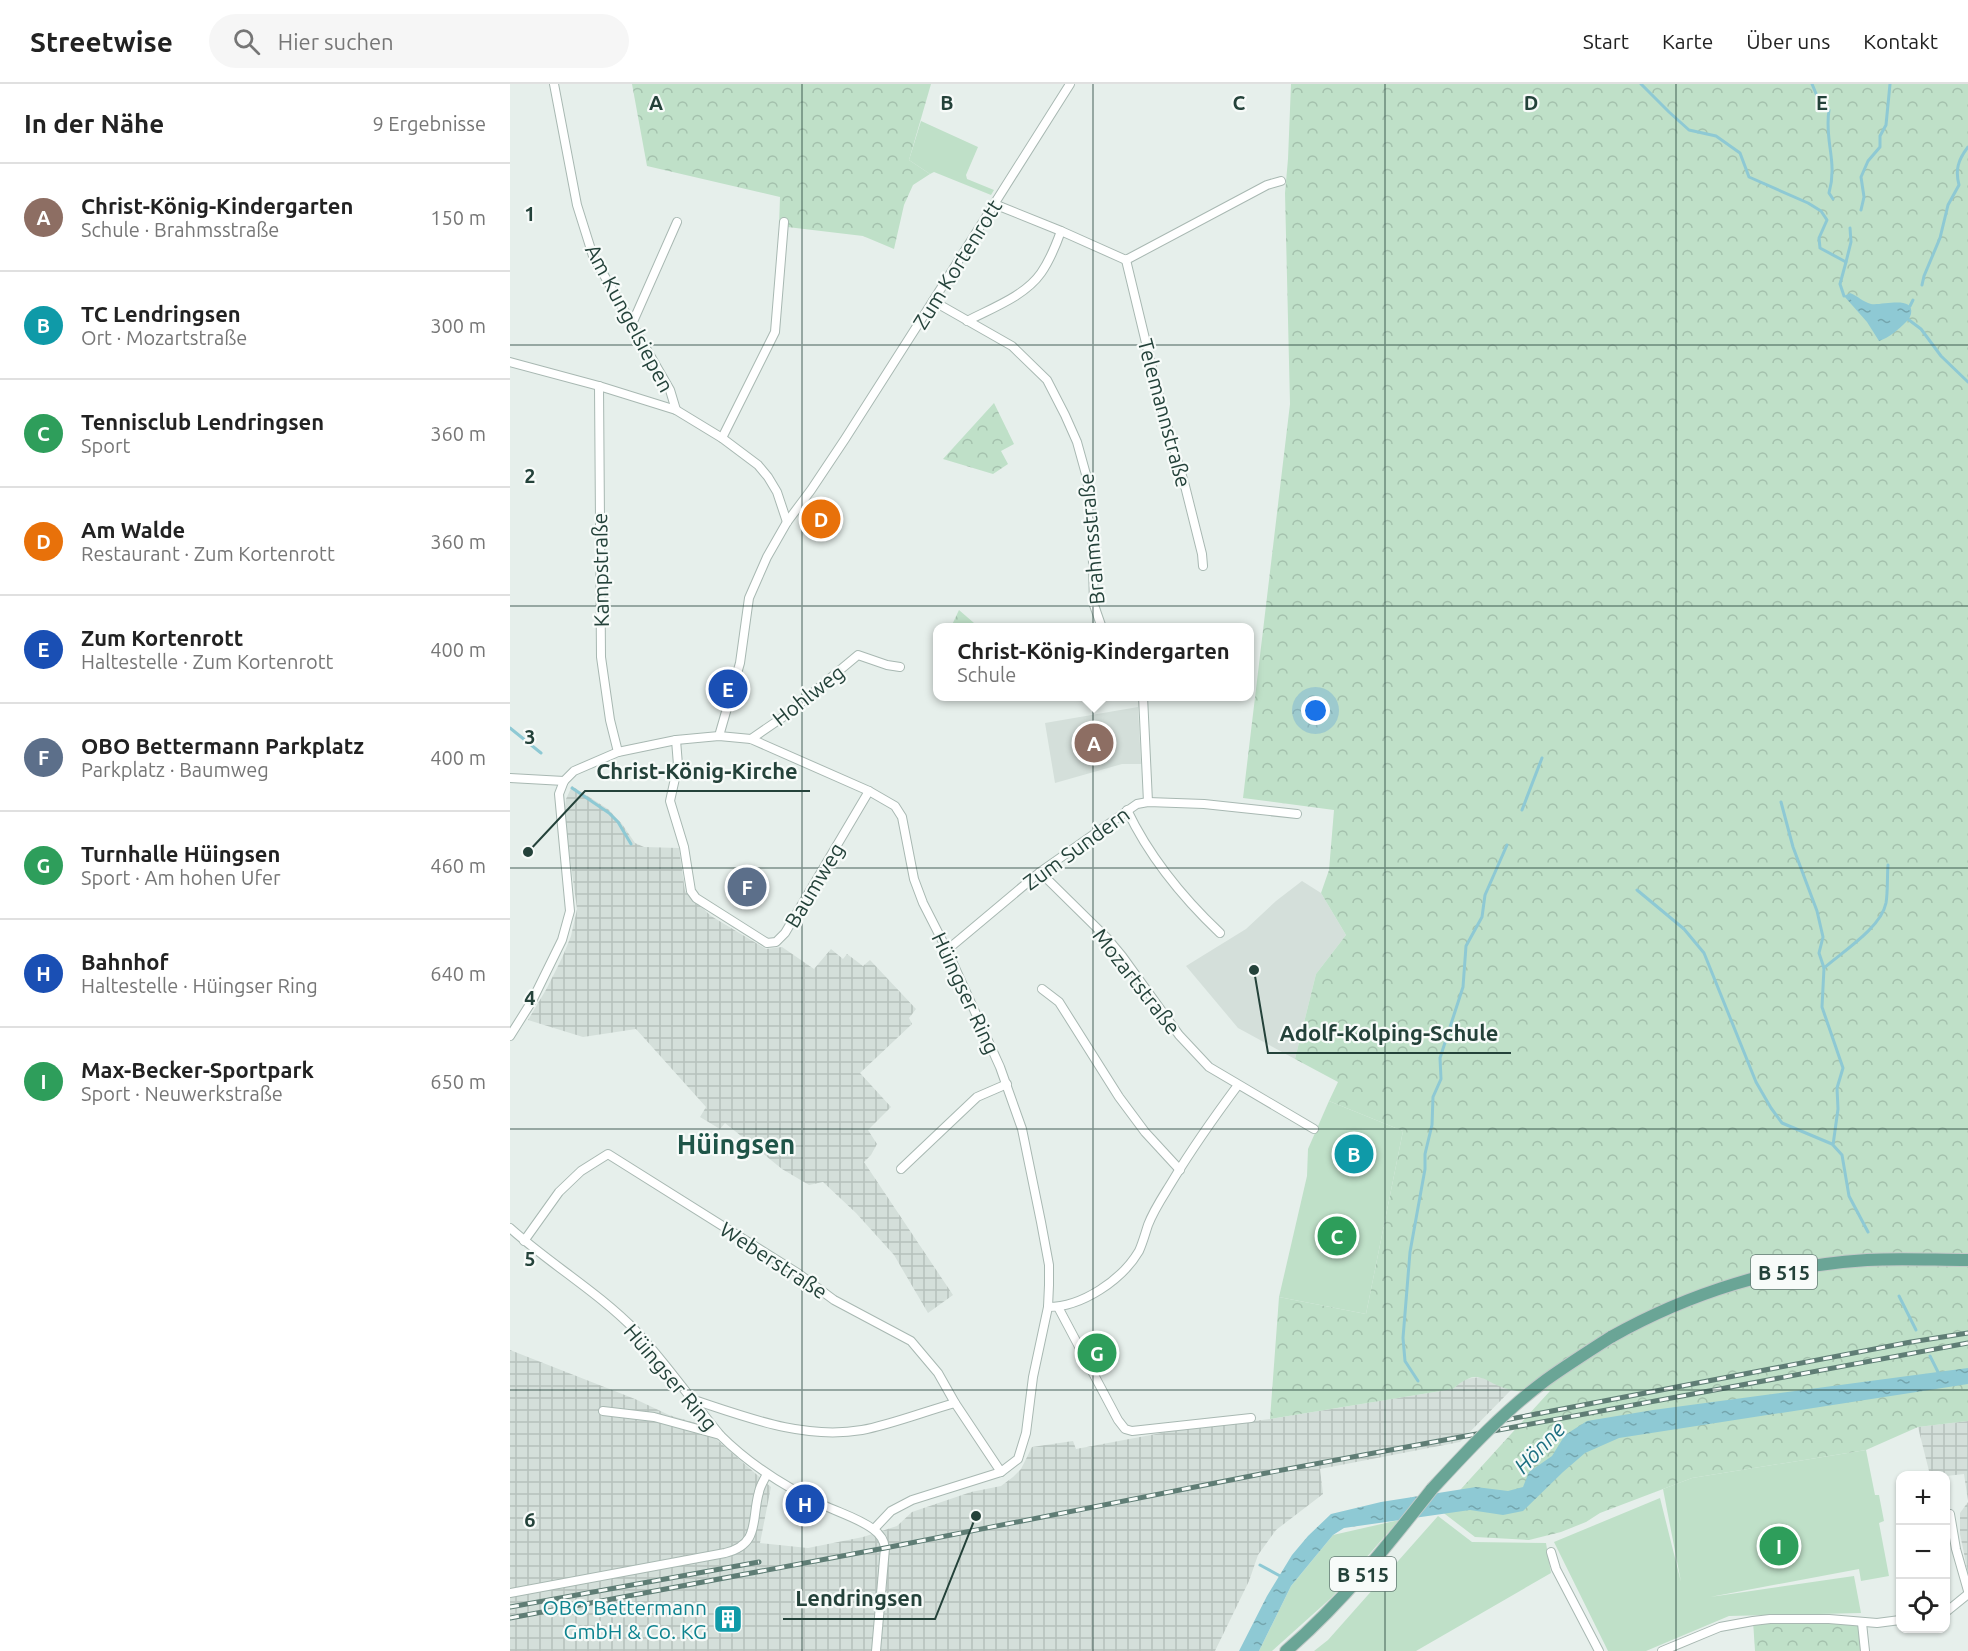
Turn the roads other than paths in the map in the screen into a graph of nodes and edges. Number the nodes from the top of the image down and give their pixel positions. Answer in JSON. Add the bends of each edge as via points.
{"nodes":[{"id":1,"x":554,"y":84,"type":"edge"},
{"id":2,"x":1070,"y":84,"type":"edge"},
{"id":3,"x":1281,"y":181,"type":"dead end"},
{"id":4,"x":994,"y":204,"type":"junction"},
{"id":5,"x":677,"y":222,"type":"dead end"},
{"id":6,"x":784,"y":222,"type":"dead end"},
{"id":7,"x":1061,"y":231,"type":"junction"},
{"id":8,"x":1126,"y":260,"type":"junction"},
{"id":9,"x":933,"y":301,"type":"junction"},
{"id":10,"x":968,"y":321,"type":"junction"},
{"id":11,"x":632,"y":324,"type":"junction"},
{"id":12,"x":510,"y":362,"type":"edge"},
{"id":13,"x":599,"y":386,"type":"junction"},
{"id":14,"x":676,"y":410,"type":"junction"},
{"id":15,"x":722,"y":438,"type":"junction"},
{"id":16,"x":787,"y":522,"type":"junction"},
{"id":17,"x":1203,"y":566,"type":"dead end"},
{"id":18,"x":1101,"y":623,"type":"edge"},
{"id":19,"x":900,"y":667,"type":"dead end"},
{"id":20,"x":1143,"y":701,"type":"edge"},
{"id":21,"x":719,"y":736,"type":"junction"},
{"id":22,"x":751,"y":739,"type":"junction"},
{"id":23,"x":676,"y":740,"type":"junction"},
{"id":24,"x":618,"y":752,"type":"junction"},
{"id":25,"x":510,"y":778,"type":"edge"},
{"id":26,"x":564,"y":781,"type":"junction"},
{"id":27,"x":869,"y":791,"type":"junction"},
{"id":28,"x":1148,"y":802,"type":"junction"},
{"id":29,"x":1127,"y":810,"type":"junction"},
{"id":30,"x":1297,"y":814,"type":"dead end"},
{"id":31,"x":1040,"y":872,"type":"junction"},
{"id":32,"x":1220,"y":933,"type":"dead end"},
{"id":33,"x":947,"y":950,"type":"junction"},
{"id":34,"x":1042,"y":988,"type":"dead end"},
{"id":35,"x":510,"y":1036,"type":"edge"},
{"id":36,"x":1007,"y":1084,"type":"junction"},
{"id":37,"x":1238,"y":1085,"type":"junction"},
{"id":38,"x":1314,"y":1129,"type":"dead end"},
{"id":39,"x":901,"y":1169,"type":"dead end"},
{"id":40,"x":1179,"y":1170,"type":"junction"},
{"id":41,"x":510,"y":1228,"type":"edge"},
{"id":42,"x":524,"y":1241,"type":"junction"},
{"id":43,"x":1968,"y":1260,"type":"edge"},
{"id":44,"x":1048,"y":1307,"type":"junction"},
{"id":45,"x":1058,"y":1307,"type":"junction"},
{"id":46,"x":690,"y":1399,"type":"junction"},
{"id":47,"x":955,"y":1402,"type":"junction"},
{"id":48,"x":603,"y":1411,"type":"dead end"},
{"id":49,"x":1251,"y":1418,"type":"dead end"},
{"id":50,"x":720,"y":1435,"type":"junction"},
{"id":51,"x":1001,"y":1472,"type":"junction"},
{"id":52,"x":767,"y":1474,"type":"junction"},
{"id":53,"x":1950,"y":1514,"type":"dead end"},
{"id":54,"x":874,"y":1529,"type":"junction"},
{"id":55,"x":1551,"y":1552,"type":"dead end"},
{"id":56,"x":510,"y":1593,"type":"edge"},
{"id":57,"x":1968,"y":1593,"type":"edge"},
{"id":58,"x":1950,"y":1609,"type":"edge"},
{"id":59,"x":1896,"y":1620,"type":"edge"},
{"id":60,"x":1862,"y":1623,"type":"junction"},
{"id":61,"x":876,"y":1651,"type":"edge"},
{"id":62,"x":1286,"y":1651,"type":"edge"},
{"id":63,"x":1598,"y":1651,"type":"edge"},
{"id":64,"x":1662,"y":1651,"type":"edge"},
{"id":65,"x":1865,"y":1651,"type":"edge"}],
"edges":[{"from":1,"to":11,"type":"street","name":"Am Kungelsiepen","via":[[577,205],[593,256]]},
{"from":2,"to":4,"type":"street","name":"Zum Kortenrott"},
{"from":3,"to":8,"type":"street"},
{"from":4,"to":7,"type":"street"},
{"from":4,"to":9,"type":"street","name":"Zum Kortenrott"},
{"from":5,"to":11,"type":"street"},
{"from":6,"to":15,"type":"street","via":[[775,332]]},
{"from":7,"to":8,"type":"street"},
{"from":7,"to":10,"type":"street","via":[[1041,274],[1018,294]]},
{"from":8,"to":17,"type":"street","name":"Telemannstraße"},
{"from":9,"to":10,"type":"street","name":"Brahmsstraße"},
{"from":9,"to":16,"type":"street","name":"Zum Kortenrott"},
{"from":10,"to":18,"type":"street","name":"Brahmsstraße","via":[[1012,346],[1047,380],[1077,442],[1087,478],[1094,605]]},
{"from":11,"to":14,"type":"street","name":"Am Kungelsiepen","via":[[670,390]]},
{"from":12,"to":13,"type":"street"},
{"from":13,"to":14,"type":"street"},
{"from":13,"to":24,"type":"street","name":"Kampstraße","via":[[601,657]]},
{"from":14,"to":15,"type":"street"},
{"from":15,"to":16,"type":"street","via":[[768,477]]},
{"from":16,"to":21,"type":"street","name":"Zum Kortenrott","via":[[766,557],[749,598],[740,663]]},
{"from":19,"to":22,"type":"street","name":"Hohlweg","via":[[858,655]]},
{"from":20,"to":28,"type":"street"},
{"from":21,"to":22,"type":"street","name":"Hüingser Ring"},
{"from":21,"to":23,"type":"street","name":"Hüingser Ring"},
{"from":22,"to":27,"type":"street","name":"Hüingser Ring"},
{"from":23,"to":24,"type":"street","name":"Hüingser Ring"},
{"from":23,"to":27,"type":"street","name":"Baumweg","via":[[678,765],[670,801],[691,891],[696,898],[768,943],[776,942],[785,933]]},
{"from":24,"to":26,"type":"street","name":"Hüingser Ring","via":[[574,771]]},
{"from":25,"to":26,"type":"street"},
{"from":26,"to":35,"type":"street","via":[[559,794],[570,911],[562,940]]},
{"from":27,"to":33,"type":"street","name":"Hüingser Ring","via":[[896,806],[902,817],[914,879]]},
{"from":28,"to":29,"type":"street","name":"Zum Sundern"},
{"from":28,"to":30,"type":"street","name":"Zum Sundern"},
{"from":29,"to":31,"type":"street","name":"Zum Sundern"},
{"from":29,"to":32,"type":"street","via":[[1161,866]]},
{"from":31,"to":33,"type":"street","name":"Zum Sundern"},
{"from":31,"to":37,"type":"street","name":"Mozartstraße","via":[[1107,938],[1179,1035],[1209,1067]]},
{"from":33,"to":36,"type":"street","name":"Hüingser Ring"},
{"from":34,"to":40,"type":"street","via":[[1059,1002],[1119,1097]]},
{"from":36,"to":39,"type":"street","via":[[977,1096]]},
{"from":36,"to":44,"type":"street","name":"Hüingser Ring","via":[[1022,1129],[1041,1222],[1048,1265]]},
{"from":37,"to":38,"type":"street","name":"Mozartstraße"},
{"from":37,"to":40,"type":"street"},
{"from":40,"to":45,"type":"street","via":[[1148,1225],[1138,1253],[1094,1294]]},
{"from":41,"to":42,"type":"street","name":"Hüingser Ring"},
{"from":42,"to":46,"type":"street","name":"Hüingser Ring","via":[[636,1331]]},
{"from":42,"to":47,"type":"street","name":"Weberstraße","via":[[559,1192],[581,1171],[608,1154],[834,1300],[911,1341],[938,1372]]},
{"from":43,"to":62,"type":"main road","number":"B 515","bridge":true,"via":[[1867,1260],[1784,1272],[1678,1304],[1611,1337],[1544,1382],[1462,1456],[1374,1562]]},
{"from":44,"to":45,"type":"street"},
{"from":44,"to":51,"type":"street","name":"Hüingser Ring","via":[[1026,1432],[1018,1458]]},
{"from":45,"to":49,"type":"street","via":[[1125,1429]]},
{"from":46,"to":47,"type":"street","via":[[779,1427],[826,1433],[863,1430]]},
{"from":46,"to":50,"type":"street","name":"Hüingser Ring"},
{"from":47,"to":51,"type":"street","name":"Weberstraße"},
{"from":48,"to":50,"type":"street","name":"Hüingser Ring","via":[[654,1417]]},
{"from":50,"to":52,"type":"street","name":"Hüingser Ring"},
{"from":51,"to":54,"type":"street","via":[[912,1500],[891,1511]]},
{"from":52,"to":54,"type":"street","name":"Hüingser Ring"},
{"from":52,"to":56,"type":"street","via":[[759,1490],[750,1538],[739,1549]]},
{"from":53,"to":57,"type":"street"},
{"from":54,"to":61,"type":"street","via":[[884,1540],[885,1548]]},
{"from":55,"to":63,"type":"street"},
{"from":57,"to":58,"type":"street"},
{"from":59,"to":60,"type":"street"},
{"from":60,"to":64,"type":"street","via":[[1829,1618],[1737,1623],[1704,1632]]},
{"from":60,"to":65,"type":"street"}]}
